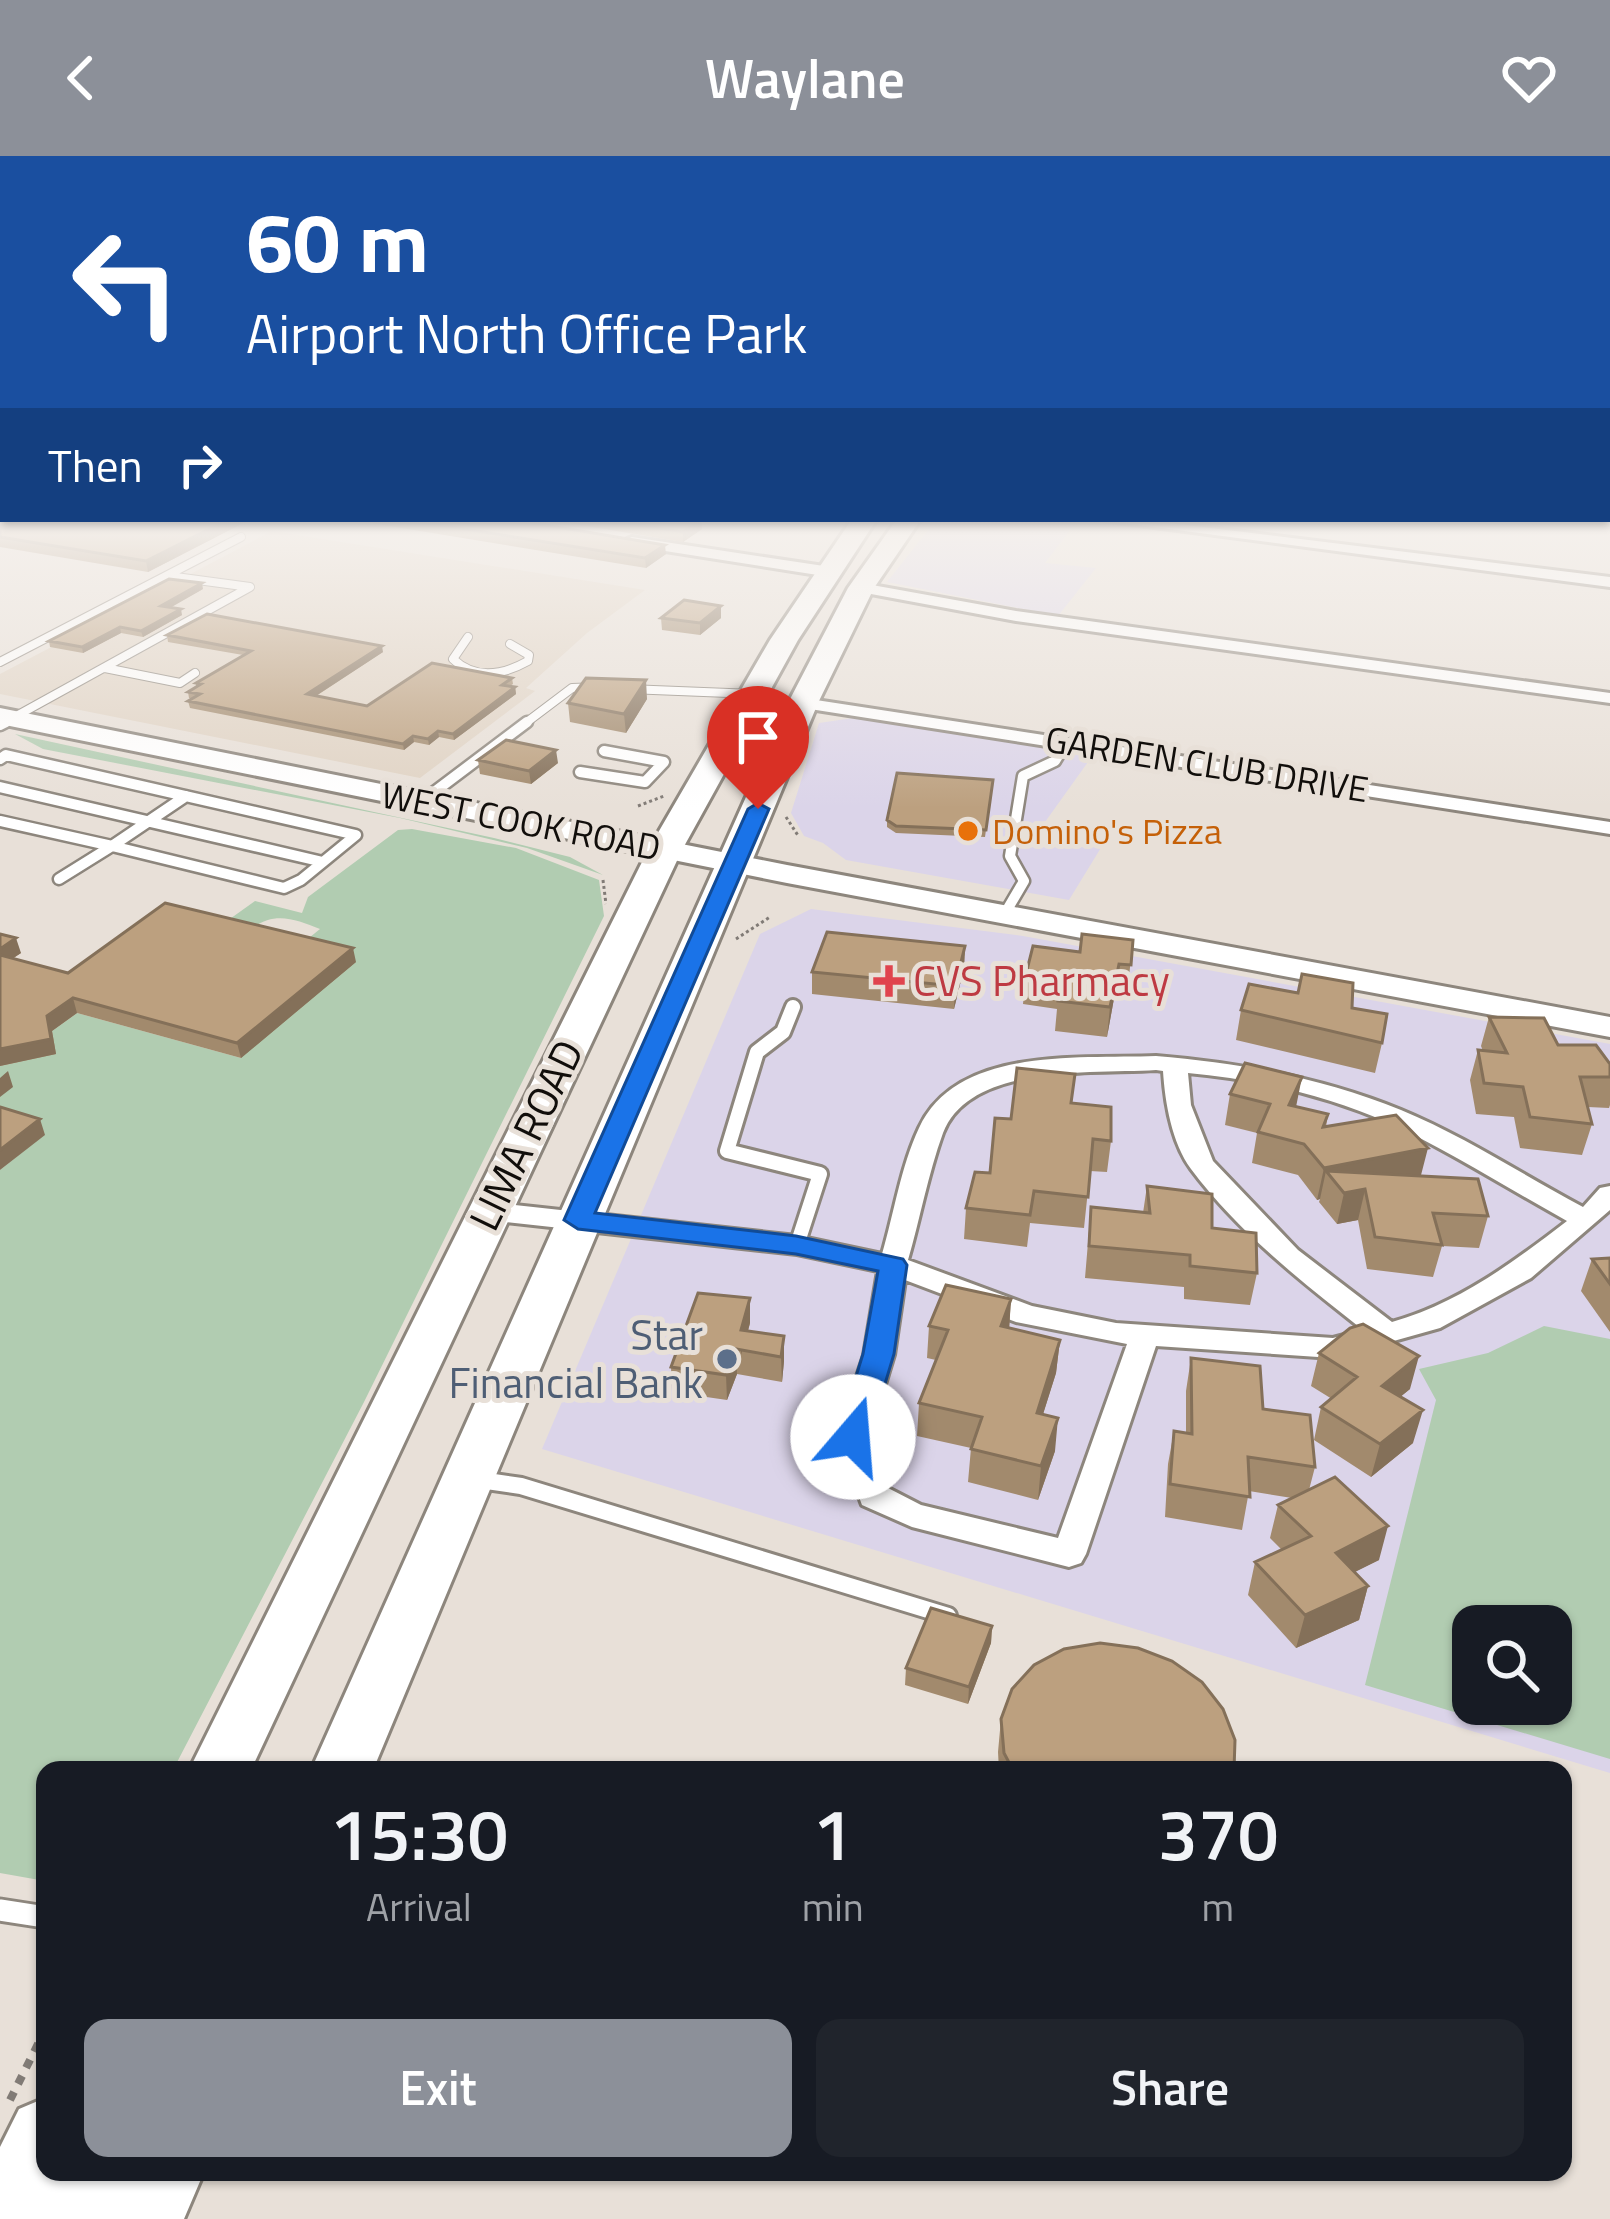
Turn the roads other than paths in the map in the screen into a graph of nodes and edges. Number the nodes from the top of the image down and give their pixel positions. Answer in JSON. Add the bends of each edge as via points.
{"nodes":[{"id":1,"x":91,"y":615,"type":"edge"},
{"id":2,"x":199,"y":615,"type":"edge"},
{"id":3,"x":799,"y":615,"type":"edge"},
{"id":4,"x":847,"y":615,"type":"edge"},
{"id":5,"x":1015,"y":615,"type":"edge"},
{"id":6,"x":468,"y":637,"type":"dead end"},
{"id":7,"x":510,"y":644,"type":"dead end"},
{"id":8,"x":0,"y":662,"type":"edge"},
{"id":9,"x":105,"y":668,"type":"junction"},
{"id":10,"x":196,"y":674,"type":"dead end"},
{"id":11,"x":754,"y":694,"type":"junction"},
{"id":12,"x":1610,"y":698,"type":"edge"},
{"id":13,"x":803,"y":703,"type":"junction"},
{"id":14,"x":3,"y":720,"type":"edge"},
{"id":15,"x":1066,"y":743,"type":"junction"},
{"id":16,"x":604,"y":751,"type":"dead end"},
{"id":17,"x":0,"y":759,"type":"edge"},
{"id":18,"x":580,"y":772,"type":"dead end"},
{"id":19,"x":0,"y":787,"type":"edge"},
{"id":20,"x":186,"y":796,"type":"junction"},
{"id":21,"x":421,"y":802,"type":"junction"},
{"id":22,"x":0,"y":821,"type":"edge"},
{"id":23,"x":150,"y":821,"type":"junction"},
{"id":24,"x":1610,"y":828,"type":"edge"},
{"id":25,"x":112,"y":846,"type":"junction"},
{"id":26,"x":665,"y":850,"type":"junction"},
{"id":27,"x":322,"y":862,"type":"junction"},
{"id":28,"x":735,"y":864,"type":"junction"},
{"id":29,"x":59,"y":879,"type":"dead end"},
{"id":30,"x":1004,"y":915,"type":"junction"},
{"id":31,"x":793,"y":1006,"type":"dead end"},
{"id":32,"x":1610,"y":1027,"type":"edge"},
{"id":33,"x":1175,"y":1065,"type":"junction"},
{"id":34,"x":1610,"y":1194,"type":"edge"},
{"id":35,"x":488,"y":1211,"type":"junction"},
{"id":36,"x":578,"y":1220,"type":"junction"},
{"id":37,"x":1586,"y":1220,"type":"junction"},
{"id":38,"x":796,"y":1245,"type":"junction"},
{"id":39,"x":893,"y":1265,"type":"junction"},
{"id":40,"x":1387,"y":1333,"type":"junction"},
{"id":41,"x":1145,"y":1335,"type":"junction"},
{"id":42,"x":469,"y":1478,"type":"junction"},
{"id":43,"x":952,"y":1618,"type":"edge"},
{"id":44,"x":224,"y":1761,"type":"edge"},
{"id":45,"x":346,"y":1761,"type":"edge"},
{"id":46,"x":0,"y":1910,"type":"edge"},
{"id":47,"x":36,"y":1916,"type":"edge"},
{"id":48,"x":36,"y":2154,"type":"edge"},
{"id":49,"x":90,"y":2181,"type":"edge"},
{"id":50,"x":162,"y":2181,"type":"edge"},
{"id":51,"x":5,"y":2219,"type":"edge"},
{"id":52,"x":73,"y":2219,"type":"edge"},
{"id":53,"x":146,"y":2219,"type":"edge"}],
"edges":[{"from":1,"to":8,"type":"lane"},
{"from":2,"to":9,"type":"lane"},
{"from":3,"to":11,"type":"highway","name":"LIMA ROAD"},
{"from":4,"to":13,"type":"highway","name":"LIMA ROAD"},
{"from":5,"to":12,"type":"street"},
{"from":6,"to":7,"type":"lane","via":[[454,659],[477,673],[528,661]]},
{"from":9,"to":10,"type":"lane","via":[[180,683]]},
{"from":9,"to":14,"type":"lane"},
{"from":11,"to":21,"type":"lane","via":[[572,688]]},
{"from":11,"to":26,"type":"highway","name":"LIMA ROAD"},
{"from":13,"to":15,"type":"street","name":"GARDEN CLUB DRIVE"},
{"from":13,"to":28,"type":"highway","name":"LIMA ROAD"},
{"from":14,"to":21,"type":"main road","name":"WEST COOK ROAD"},
{"from":15,"to":24,"type":"street","name":"GARDEN CLUB DRIVE"},
{"from":15,"to":30,"type":"lane","via":[[1055,760],[1023,776],[1010,856],[1024,881]]},
{"from":16,"to":18,"type":"lane","via":[[664,762],[645,782]]},
{"from":17,"to":20,"type":"lane"},
{"from":19,"to":23,"type":"lane"},
{"from":20,"to":23,"type":"lane"},
{"from":20,"to":27,"type":"lane","via":[[356,835]]},
{"from":21,"to":26,"type":"main road","name":"WEST COOK ROAD"},
{"from":22,"to":25,"type":"lane"},
{"from":23,"to":25,"type":"lane"},
{"from":23,"to":27,"type":"lane"},
{"from":25,"to":27,"type":"lane","via":[[284,887]]},
{"from":25,"to":29,"type":"lane"},
{"from":26,"to":28,"type":"main road","name":"WEST COOK ROAD"},
{"from":26,"to":35,"type":"highway","name":"LIMA ROAD"},
{"from":28,"to":30,"type":"main road","name":"WEST COOK ROAD"},
{"from":28,"to":36,"type":"highway","name":"LIMA ROAD"},
{"from":30,"to":32,"type":"main road","name":"WEST COOK ROAD"},
{"from":31,"to":38,"type":"lane","via":[[783,1032],[758,1052],[727,1151],[820,1174]]},
{"from":33,"to":37,"type":"street","via":[[1233,1070],[1396,1117]]},
{"from":33,"to":39,"type":"street","via":[[1010,1073],[965,1087],[932,1127]]},
{"from":33,"to":40,"type":"street","via":[[1178,1106],[1201,1164],[1288,1256]]},
{"from":34,"to":37,"type":"street"},
{"from":35,"to":36,"type":"street"},
{"from":35,"to":44,"type":"highway","name":"LIMA ROAD"},
{"from":36,"to":38,"type":"street"},
{"from":36,"to":42,"type":"highway","name":"LIMA ROAD"},
{"from":37,"to":40,"type":"street","via":[[1521,1271],[1430,1321]]},
{"from":38,"to":39,"type":"street"},
{"from":39,"to":41,"type":"street","via":[[1026,1315]]},
{"from":39,"to":41,"type":"street","via":[[879,1354],[853,1437],[874,1496],[912,1515],[1069,1554]]},
{"from":40,"to":41,"type":"street","via":[[1333,1348]]},
{"from":42,"to":43,"type":"lane","via":[[521,1486]]},
{"from":42,"to":45,"type":"highway","name":"LIMA ROAD"},
{"from":46,"to":47,"type":"lane"},
{"from":48,"to":51,"type":"highway"},
{"from":49,"to":52,"type":"highway"},
{"from":50,"to":53,"type":"highway"}]}
